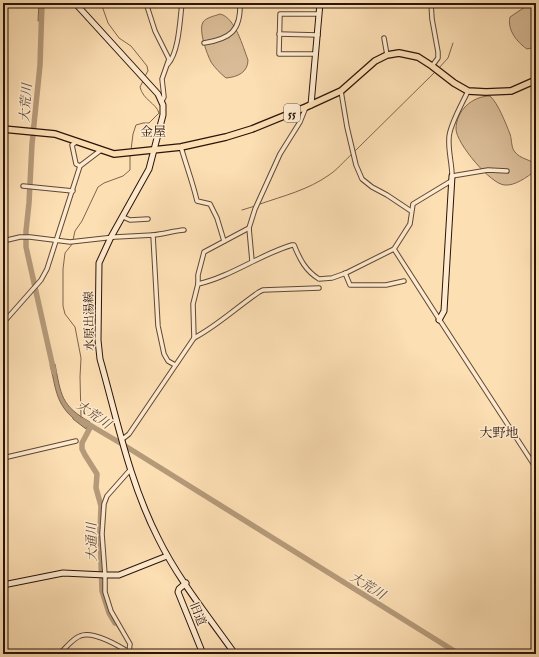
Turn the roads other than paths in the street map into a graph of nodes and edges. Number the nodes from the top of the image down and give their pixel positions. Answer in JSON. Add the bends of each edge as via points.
{"nodes":[{"id":1,"x":75,"y":3,"type":"edge"},
{"id":2,"x":146,"y":3,"type":"edge"},
{"id":3,"x":182,"y":3,"type":"edge"},
{"id":4,"x":240,"y":3,"type":"edge"},
{"id":5,"x":320,"y":3,"type":"edge"},
{"id":6,"x":431,"y":3,"type":"edge"},
{"id":7,"x":319,"y":14,"type":"junction"},
{"id":8,"x":279,"y":34,"type":"junction"},
{"id":9,"x":318,"y":35,"type":"junction"},
{"id":10,"x":384,"y":38,"type":"dead end"},
{"id":11,"x":204,"y":43,"type":"dead end"},
{"id":12,"x":316,"y":54,"type":"junction"},
{"id":13,"x":387,"y":55,"type":"junction"},
{"id":14,"x":167,"y":65,"type":"junction"},
{"id":15,"x":436,"y":68,"type":"junction"},
{"id":16,"x":536,"y":80,"type":"edge"},
{"id":17,"x":341,"y":91,"type":"junction"},
{"id":18,"x":468,"y":91,"type":"junction"},
{"id":19,"x":162,"y":101,"type":"junction"},
{"id":20,"x":309,"y":106,"type":"junction"},
{"id":21,"x":3,"y":129,"type":"edge"},
{"id":22,"x":76,"y":142,"type":"junction"},
{"id":23,"x":181,"y":147,"type":"junction"},
{"id":24,"x":101,"y":150,"type":"junction"},
{"id":25,"x":155,"y":150,"type":"junction"},
{"id":26,"x":80,"y":166,"type":"junction"},
{"id":27,"x":507,"y":171,"type":"dead end"},
{"id":28,"x":451,"y":178,"type":"junction"},
{"id":29,"x":23,"y":186,"type":"dead end"},
{"id":30,"x":73,"y":191,"type":"junction"},
{"id":31,"x":411,"y":211,"type":"junction"},
{"id":32,"x":123,"y":217,"type":"junction"},
{"id":33,"x":148,"y":219,"type":"dead end"},
{"id":34,"x":248,"y":228,"type":"junction"},
{"id":35,"x":184,"y":230,"type":"dead end"},
{"id":36,"x":153,"y":235,"type":"junction"},
{"id":37,"x":111,"y":237,"type":"junction"},
{"id":38,"x":57,"y":239,"type":"junction"},
{"id":39,"x":3,"y":241,"type":"edge"},
{"id":40,"x":224,"y":241,"type":"junction"},
{"id":41,"x":394,"y":249,"type":"junction"},
{"id":42,"x":252,"y":261,"type":"junction"},
{"id":43,"x":345,"y":273,"type":"junction"},
{"id":44,"x":404,"y":281,"type":"dead end"},
{"id":45,"x":198,"y":284,"type":"junction"},
{"id":46,"x":319,"y":288,"type":"dead end"},
{"id":47,"x":439,"y":320,"type":"junction"},
{"id":48,"x":3,"y":323,"type":"edge"},
{"id":49,"x":194,"y":338,"type":"junction"},
{"id":50,"x":175,"y":365,"type":"junction"},
{"id":51,"x":122,"y":439,"type":"junction"},
{"id":52,"x":76,"y":441,"type":"dead end"},
{"id":53,"x":3,"y":458,"type":"edge"},
{"id":54,"x":536,"y":468,"type":"edge"},
{"id":55,"x":130,"y":470,"type":"junction"},
{"id":56,"x":167,"y":556,"type":"junction"},
{"id":57,"x":103,"y":575,"type":"junction"},
{"id":58,"x":186,"y":583,"type":"junction"},
{"id":59,"x":3,"y":585,"type":"edge"},
{"id":60,"x":128,"y":653,"type":"edge"},
{"id":61,"x":59,"y":654,"type":"edge"},
{"id":62,"x":203,"y":654,"type":"edge"},
{"id":63,"x":235,"y":654,"type":"edge"}],
"edges":[{"from":1,"to":19,"type":"main road"},
{"from":2,"to":14,"type":"street","via":[[155,31],[169,58]]},
{"from":3,"to":14,"type":"street","via":[[181,24],[175,49],[172,60]]},
{"from":4,"to":11,"type":"street","via":[[239,22],[233,32]]},
{"from":5,"to":7,"type":"main road"},
{"from":6,"to":15,"type":"street","via":[[438,52]]},
{"from":7,"to":8,"type":"street","via":[[280,14]]},
{"from":7,"to":9,"type":"main road"},
{"from":8,"to":9,"type":"street"},
{"from":8,"to":12,"type":"street","via":[[279,54]]},
{"from":9,"to":12,"type":"main road"},
{"from":10,"to":13,"type":"street"},
{"from":12,"to":20,"type":"main road"},
{"from":13,"to":15,"type":"main road","number":"55","via":[[405,53],[418,57]]},
{"from":13,"to":17,"type":"main road","number":"55","via":[[375,61]]},
{"from":14,"to":19,"type":"street","via":[[162,79]]},
{"from":15,"to":18,"type":"main road","number":"55"},
{"from":16,"to":18,"type":"main road","number":"55","via":[[511,91],[499,93]]},
{"from":17,"to":20,"type":"main road","number":"55"},
{"from":17,"to":31,"type":"street","via":[[359,174],[367,184]]},
{"from":18,"to":28,"type":"street","via":[[450,130]]},
{"from":19,"to":25,"type":"main road","name":"水原出湯線","via":[[163,115]]},
{"from":20,"to":23,"type":"main road","number":"55","via":[[252,129]]},
{"from":20,"to":34,"type":"street","via":[[280,154],[256,204]]},
{"from":21,"to":22,"type":"main road","number":"55","via":[[44,132]]},
{"from":22,"to":24,"type":"main road","number":"55"},
{"from":22,"to":26,"type":"street","via":[[72,145],[76,164]]},
{"from":23,"to":25,"type":"main road","number":"55"},
{"from":23,"to":40,"type":"street","via":[[197,201],[210,204]]},
{"from":24,"to":25,"type":"main road","number":"55","via":[[114,154]]},
{"from":24,"to":26,"type":"street"},
{"from":25,"to":32,"type":"main road","name":"水原出湯線","via":[[149,169]]},
{"from":26,"to":30,"type":"street"},
{"from":27,"to":28,"type":"street","via":[[488,170]]},
{"from":28,"to":31,"type":"street","via":[[413,204]]},
{"from":28,"to":47,"type":"main road","via":[[444,311]]},
{"from":29,"to":30,"type":"street"},
{"from":30,"to":38,"type":"street"},
{"from":31,"to":41,"type":"street","via":[[410,224]]},
{"from":32,"to":33,"type":"street","via":[[130,220]]},
{"from":32,"to":37,"type":"main road","name":"水原出湯線"},
{"from":34,"to":40,"type":"street"},
{"from":34,"to":42,"type":"street"},
{"from":35,"to":36,"type":"street"},
{"from":36,"to":37,"type":"street"},
{"from":36,"to":50,"type":"street","via":[[158,326],[166,359]]},
{"from":37,"to":38,"type":"street","via":[[73,241]]},
{"from":37,"to":51,"type":"main road","name":"水原出湯線","via":[[99,263],[99,349]]},
{"from":38,"to":39,"type":"street","via":[[20,237]]},
{"from":38,"to":48,"type":"street","via":[[41,280]]},
{"from":40,"to":45,"type":"street","via":[[204,252]]},
{"from":41,"to":43,"type":"street"},
{"from":41,"to":47,"type":"street"},
{"from":42,"to":43,"type":"street","via":[[294,245],[307,270],[319,279]]},
{"from":42,"to":45,"type":"street","via":[[208,282]]},
{"from":43,"to":44,"type":"street","via":[[350,285],[386,285]]},
{"from":45,"to":49,"type":"street","via":[[192,304]]},
{"from":46,"to":49,"type":"street","via":[[263,290]]},
{"from":47,"to":54,"type":"street"},
{"from":49,"to":50,"type":"street"},
{"from":50,"to":51,"type":"street","via":[[127,437]]},
{"from":51,"to":55,"type":"main road","name":"水原出湯線"},
{"from":52,"to":53,"type":"street"},
{"from":55,"to":56,"type":"main road","name":"水原出湯線"},
{"from":55,"to":57,"type":"street","via":[[109,492],[104,504]]},
{"from":56,"to":57,"type":"main road","via":[[119,575]]},
{"from":56,"to":58,"type":"main road","name":"水原出湯線"},
{"from":57,"to":59,"type":"main road","via":[[63,573]]},
{"from":57,"to":60,"type":"street","via":[[107,602],[130,644]]},
{"from":58,"to":62,"type":"main road","name":"旧道","via":[[178,592]]},
{"from":58,"to":63,"type":"main road","name":"水原出湯線"},
{"from":60,"to":61,"type":"street","via":[[103,638],[85,634],[75,639]]}]}
